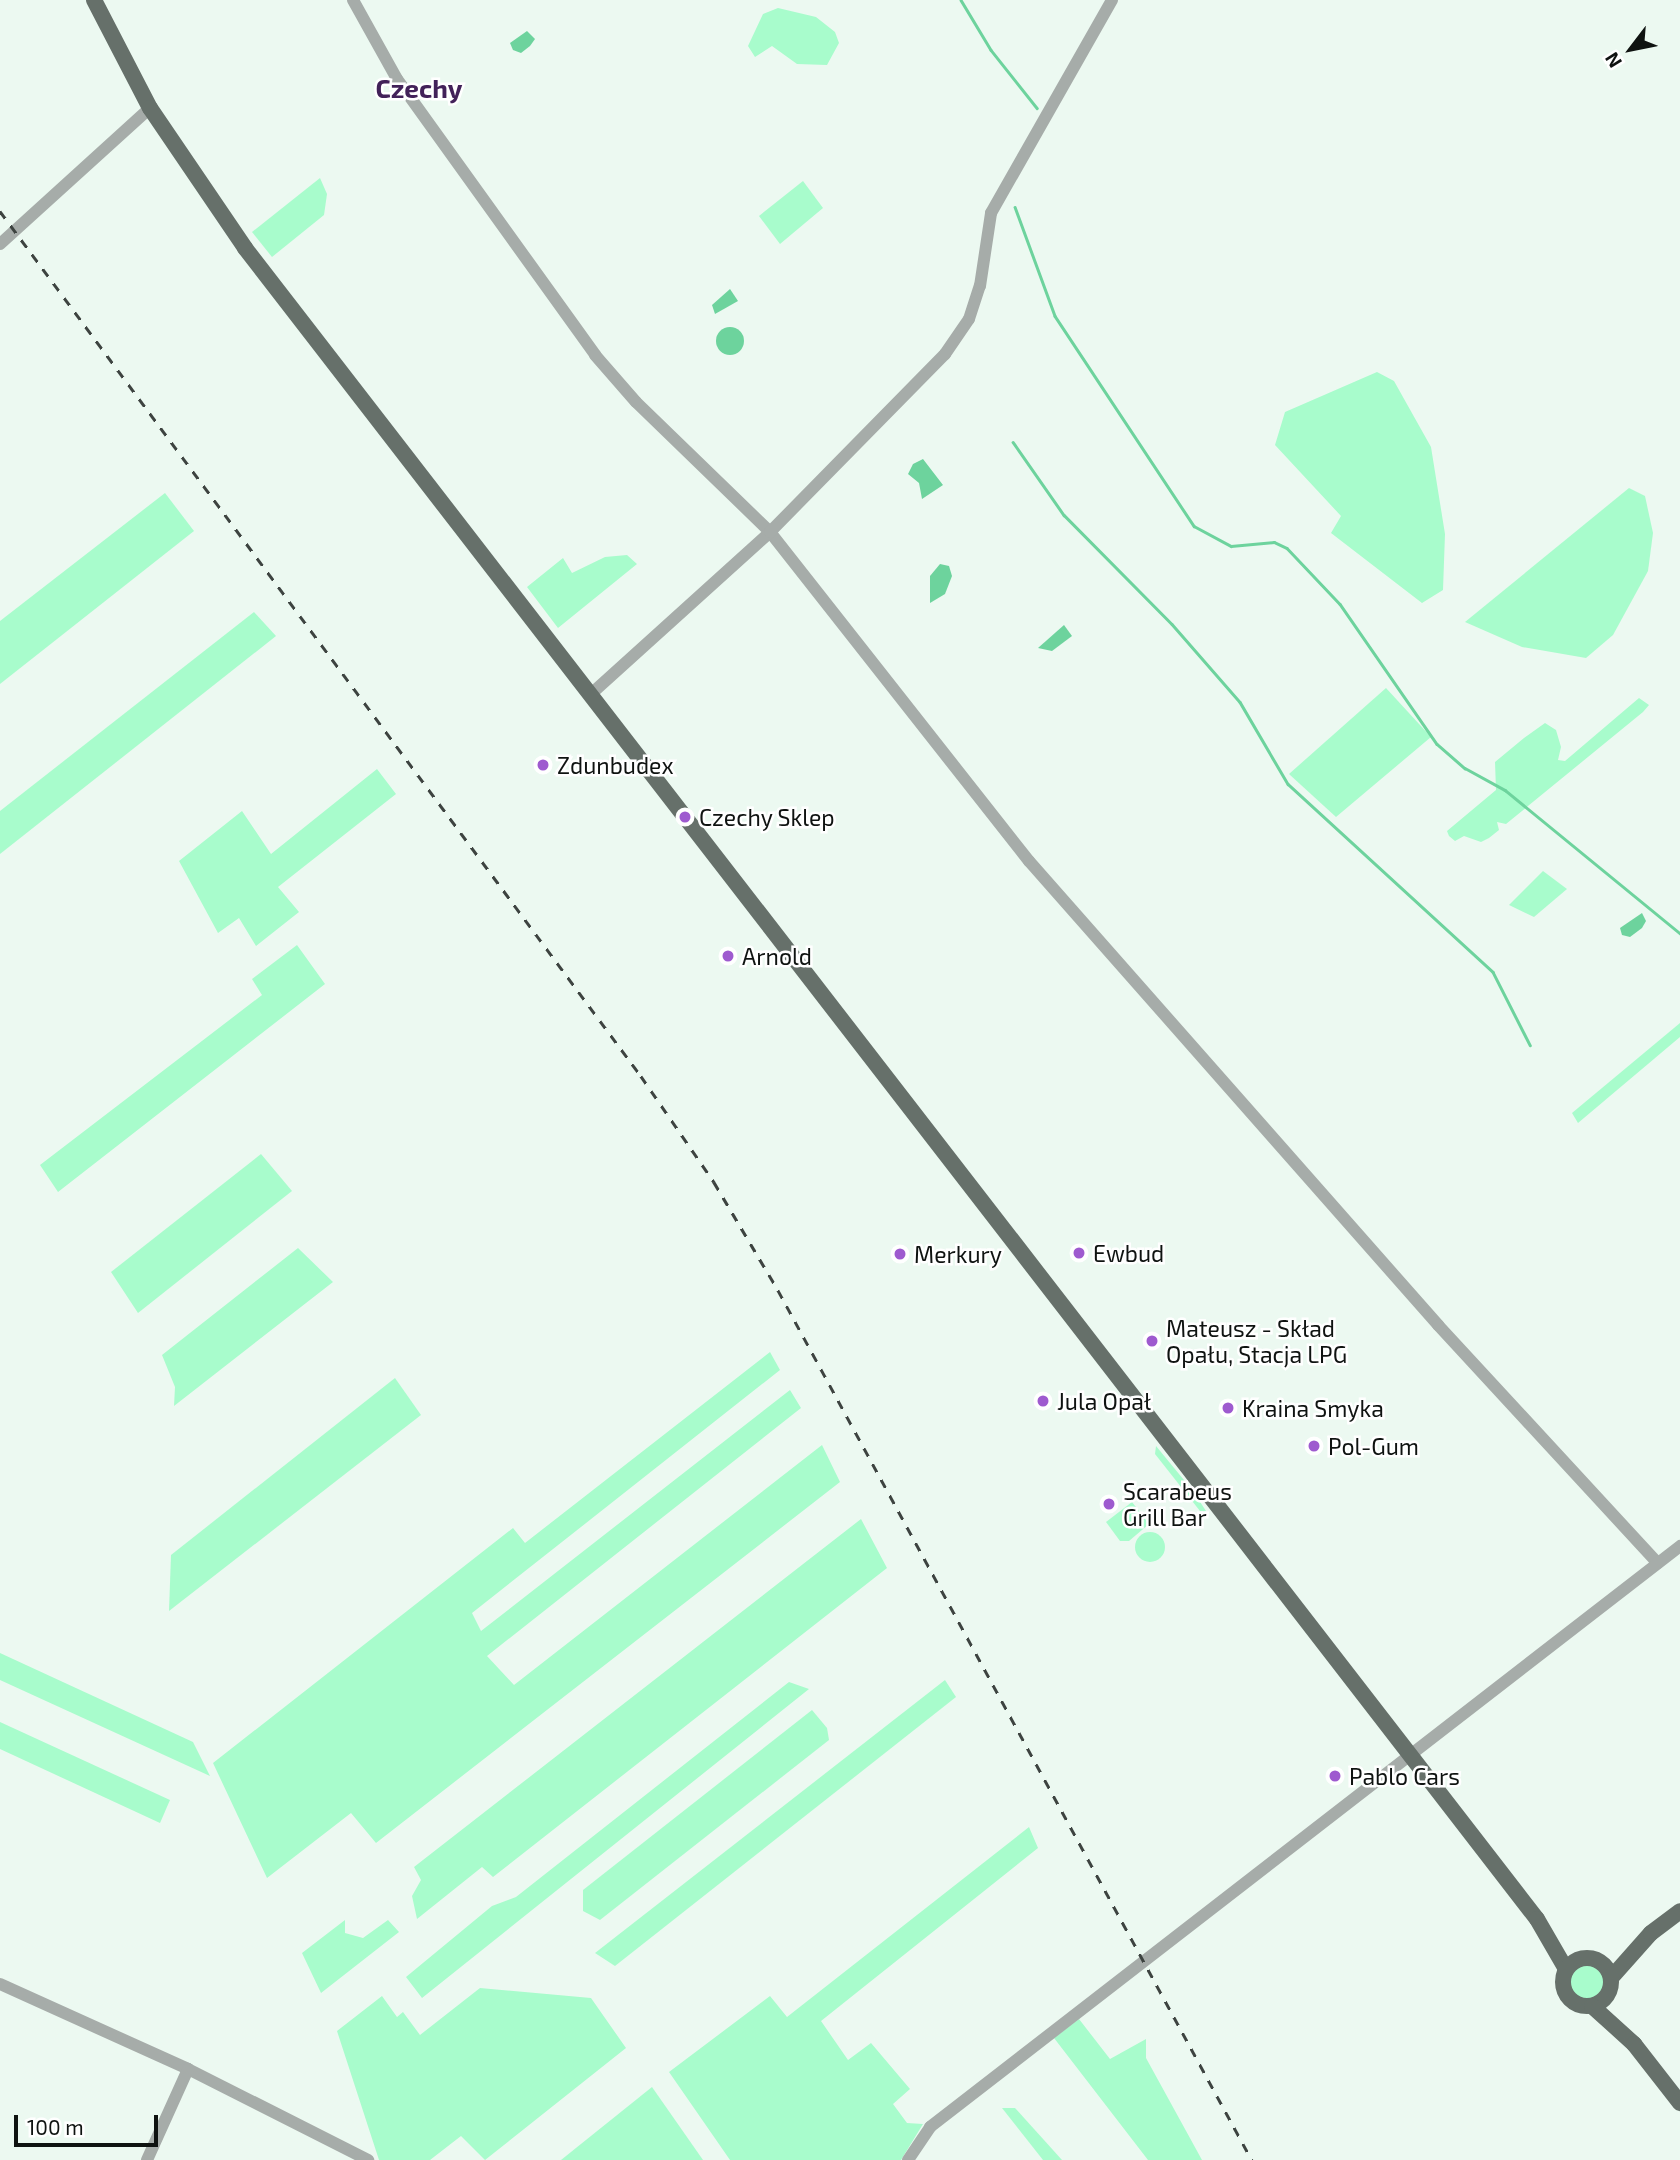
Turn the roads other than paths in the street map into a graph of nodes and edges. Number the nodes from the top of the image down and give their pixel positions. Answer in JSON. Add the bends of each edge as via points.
{"nodes":[{"id":1,"x":94,"y":0,"type":"edge"},
{"id":2,"x":353,"y":0,"type":"edge"},
{"id":3,"x":1112,"y":0,"type":"edge"},
{"id":4,"x":150,"y":108,"type":"junction"},
{"id":5,"x":0,"y":244,"type":"edge"},
{"id":6,"x":770,"y":532,"type":"junction"},
{"id":7,"x":591,"y":694,"type":"junction"},
{"id":8,"x":1680,"y":1546,"type":"edge"},
{"id":9,"x":1658,"y":1563,"type":"junction"},
{"id":10,"x":1410,"y":1755,"type":"junction"},
{"id":11,"x":1680,"y":1910,"type":"edge"},
{"id":12,"x":1651,"y":1933,"type":"junction"},
{"id":13,"x":1580,"y":1963,"type":"junction"},
{"id":14,"x":0,"y":1983,"type":"edge"},
{"id":15,"x":1610,"y":1985,"type":"junction"},
{"id":16,"x":1592,"y":2006,"type":"junction"},
{"id":17,"x":1634,"y":2044,"type":"junction"},
{"id":18,"x":188,"y":2069,"type":"junction"},
{"id":19,"x":1680,"y":2103,"type":"edge"},
{"id":20,"x":147,"y":2160,"type":"edge"},
{"id":21,"x":368,"y":2160,"type":"edge"},
{"id":22,"x":908,"y":2160,"type":"edge"}],
"edges":[{"from":1,"to":4,"type":"main road"},
{"from":2,"to":6,"type":"street","via":[[397,79],[596,355],[636,402]]},
{"from":3,"to":6,"type":"street","via":[[990,213],[980,286],[969,319],[945,354]]},
{"from":4,"to":5,"type":"street"},
{"from":4,"to":7,"type":"main road","via":[[237,237]]},
{"from":6,"to":7,"type":"street"},
{"from":6,"to":9,"type":"street","via":[[1029,861],[1429,1315]]},
{"from":7,"to":10,"type":"main road"},
{"from":8,"to":9,"type":"street"},
{"from":9,"to":10,"type":"street"},
{"from":10,"to":13,"type":"main road","via":[[1537,1919]]},
{"from":10,"to":22,"type":"street","via":[[930,2127]]},
{"from":11,"to":12,"type":"main road"},
{"from":12,"to":13,"type":"main road"},
{"from":12,"to":15,"type":"main road"},
{"from":13,"to":15,"type":"main road"},
{"from":13,"to":16,"type":"main road","via":[[1564,1993],[1576,2004]]},
{"from":14,"to":18,"type":"street"},
{"from":15,"to":16,"type":"main road"},
{"from":15,"to":17,"type":"main road"},
{"from":16,"to":17,"type":"main road"},
{"from":17,"to":19,"type":"main road"},
{"from":18,"to":20,"type":"street"},
{"from":18,"to":21,"type":"street"}]}
